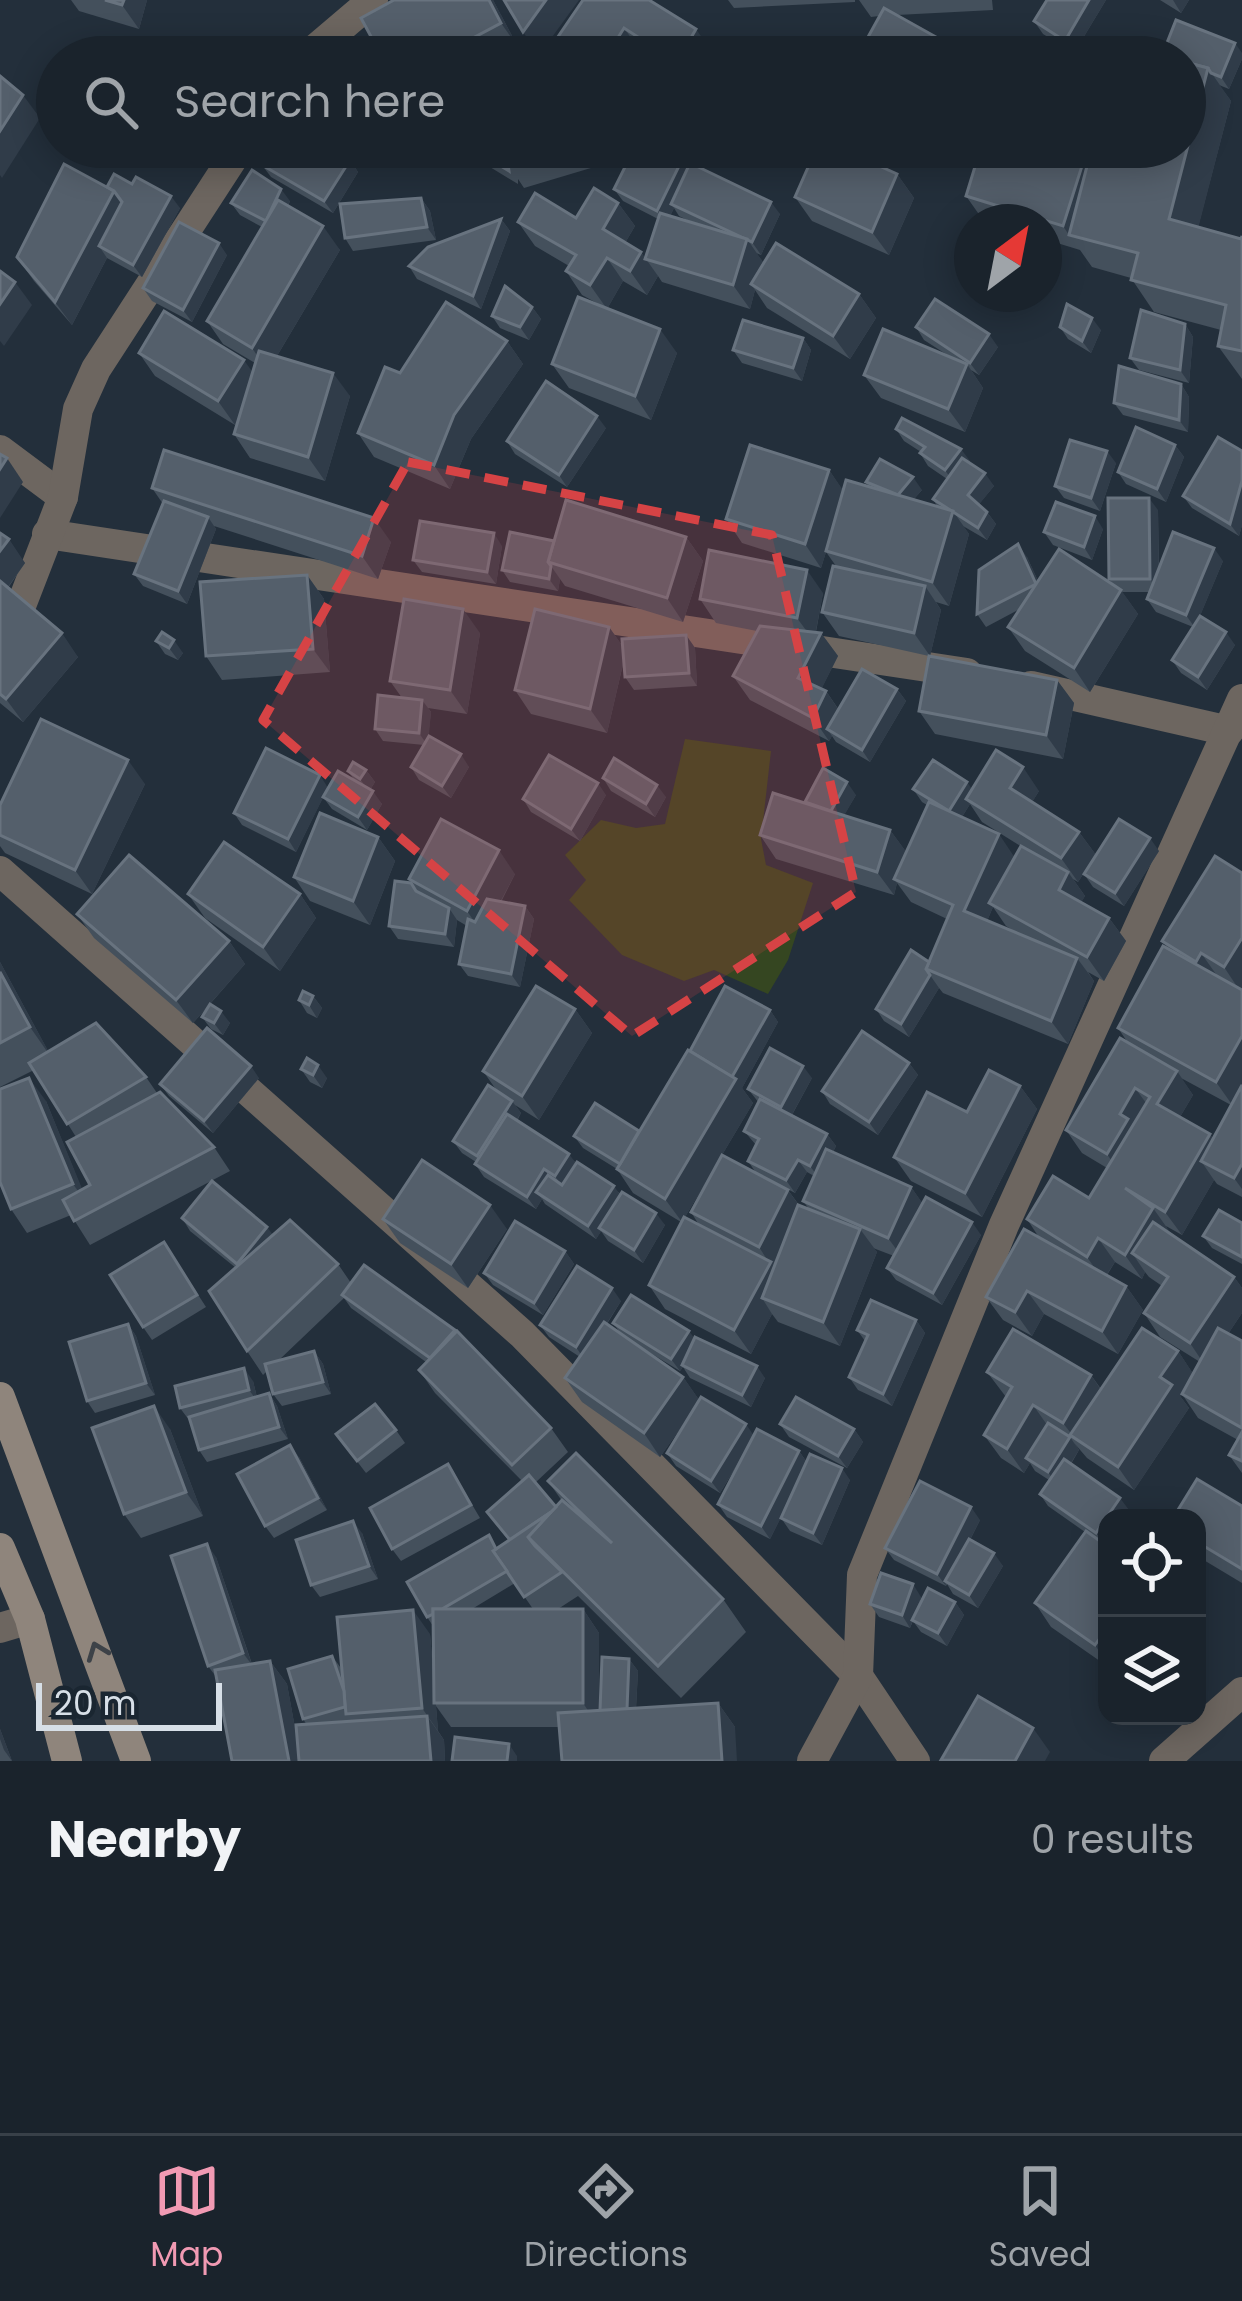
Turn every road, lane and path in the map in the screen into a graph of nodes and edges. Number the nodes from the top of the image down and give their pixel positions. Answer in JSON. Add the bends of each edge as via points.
{"nodes":[{"id":1,"x":373,"y":0,"type":"edge"},
{"id":2,"x":331,"y":36,"type":"edge"},
{"id":3,"x":226,"y":168,"type":"edge"},
{"id":4,"x":0,"y":450,"type":"edge"},
{"id":5,"x":63,"y":497,"type":"junction"},
{"id":6,"x":47,"y":534,"type":"junction"},
{"id":7,"x":0,"y":660,"type":"edge"},
{"id":8,"x":1242,"y":699,"type":"edge"},
{"id":9,"x":1229,"y":731,"type":"junction"},
{"id":10,"x":0,"y":871,"type":"edge"},
{"id":11,"x":0,"y":1397,"type":"edge"},
{"id":12,"x":0,"y":1548,"type":"edge"},
{"id":13,"x":15,"y":1623,"type":"edge"},
{"id":14,"x":858,"y":1676,"type":"junction"},
{"id":15,"x":1242,"y":1692,"type":"edge"},
{"id":16,"x":68,"y":1761,"type":"edge"},
{"id":17,"x":136,"y":1761,"type":"edge"},
{"id":18,"x":812,"y":1761,"type":"edge"},
{"id":19,"x":915,"y":1761,"type":"edge"},
{"id":20,"x":1164,"y":1761,"type":"edge"}],
"edges":[{"from":1,"to":2,"type":"street"},
{"from":3,"to":5,"type":"street","via":[[96,369],[78,409]]},
{"from":4,"to":5,"type":"street"},
{"from":5,"to":6,"type":"street"},
{"from":6,"to":7,"type":"street"},
{"from":6,"to":9,"type":"street","via":[[981,675]]},
{"from":8,"to":9,"type":"street"},
{"from":9,"to":14,"type":"street","via":[[1004,1226],[862,1574]]},
{"from":10,"to":14,"type":"street","via":[[521,1334]]},
{"from":17,"to":11,"type":"main road","one_way":true},
{"from":12,"to":13,"type":"main road"},
{"from":13,"to":16,"type":"main road"},
{"from":14,"to":18,"type":"street"},
{"from":14,"to":19,"type":"street"},
{"from":15,"to":20,"type":"street"}]}
